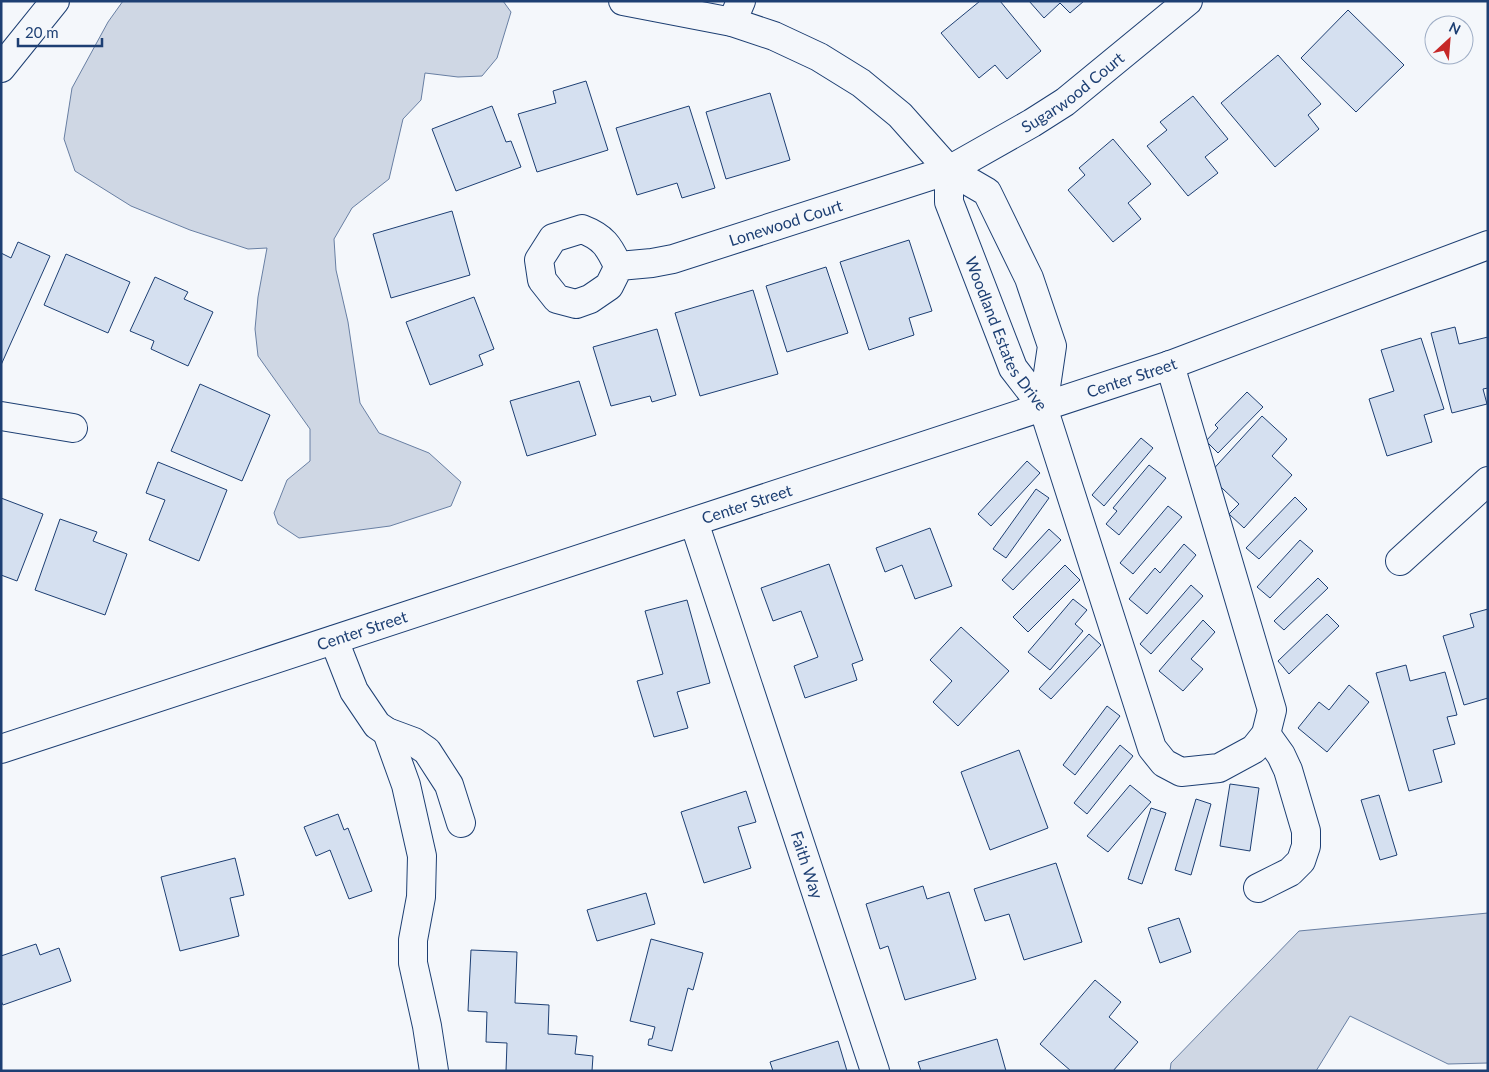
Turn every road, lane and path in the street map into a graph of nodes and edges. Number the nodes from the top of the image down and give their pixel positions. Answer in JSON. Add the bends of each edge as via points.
{"nodes":[{"id":1,"x":55,"y":1,"type":"edge"},
{"id":2,"x":623,"y":1,"type":"edge"},
{"id":3,"x":1188,"y":1,"type":"edge"},
{"id":4,"x":737,"y":12,"type":"edge"},
{"id":5,"x":1,"y":68,"type":"edge"},
{"id":6,"x":949,"y":170,"type":"junction"},
{"id":7,"x":1488,"y":245,"type":"edge"},
{"id":8,"x":620,"y":266,"type":"dead end"},
{"id":9,"x":1170,"y":365,"type":"junction"},
{"id":10,"x":1043,"y":407,"type":"junction"},
{"id":11,"x":1,"y":416,"type":"edge"},
{"id":12,"x":74,"y":428,"type":"dead end"},
{"id":13,"x":1488,"y":481,"type":"edge"},
{"id":14,"x":694,"y":522,"type":"junction"},
{"id":15,"x":1400,"y":561,"type":"dead end"},
{"id":16,"x":334,"y":640,"type":"junction"},
{"id":17,"x":386,"y":732,"type":"junction"},
{"id":18,"x":1266,"y":734,"type":"junction"},
{"id":19,"x":1,"y":749,"type":"edge"},
{"id":20,"x":460,"y":823,"type":"dead end"},
{"id":21,"x":1258,"y":888,"type":"dead end"},
{"id":22,"x":434,"y":1071,"type":"edge"},
{"id":23,"x":875,"y":1071,"type":"edge"}],
"edges":[{"from":1,"to":5,"type":"street"},
{"from":2,"to":4,"type":"street","name":"Woodland Estates Drive"},
{"from":3,"to":6,"type":"street","name":"Sugarwood Court","via":[[1065,102]]},
{"from":4,"to":6,"type":"street","name":"Woodland Estates Drive","via":[[774,36],[819,57],[862,83],[900,116]]},
{"from":6,"to":8,"type":"street","name":"Lonewood Court","via":[[673,259]]},
{"from":6,"to":10,"type":"street","name":"Woodland Estates Drive","via":[[949,202],[1013,368]]},
{"from":6,"to":10,"type":"street","name":"Woodland Estates Drive","via":[[987,192],[1029,278],[1052,346]]},
{"from":7,"to":9,"type":"street","name":"Center Street"},
{"from":9,"to":10,"type":"street","name":"Center Street"},
{"from":9,"to":18,"type":"street","via":[[1272,710]]},
{"from":10,"to":14,"type":"street","name":"Center Street"},
{"from":10,"to":18,"type":"street","via":[[1152,748],[1164,763],[1181,772],[1219,768],[1254,749]]},
{"from":11,"to":12,"type":"street"},
{"from":13,"to":15,"type":"street"},
{"from":14,"to":16,"type":"street","name":"Center Street"},
{"from":14,"to":23,"type":"street","name":"Faith Way"},
{"from":16,"to":17,"type":"street","via":[[354,691],[377,725]]},
{"from":16,"to":19,"type":"street","name":"Center Street"},
{"from":17,"to":20,"type":"street","via":[[414,742],[427,751],[449,785]]},
{"from":17,"to":22,"type":"street","via":[[406,785],[422,856],[413,963]]},
{"from":18,"to":21,"type":"street","via":[[1288,770],[1306,831],[1306,846],[1301,862],[1290,872]]}]}
